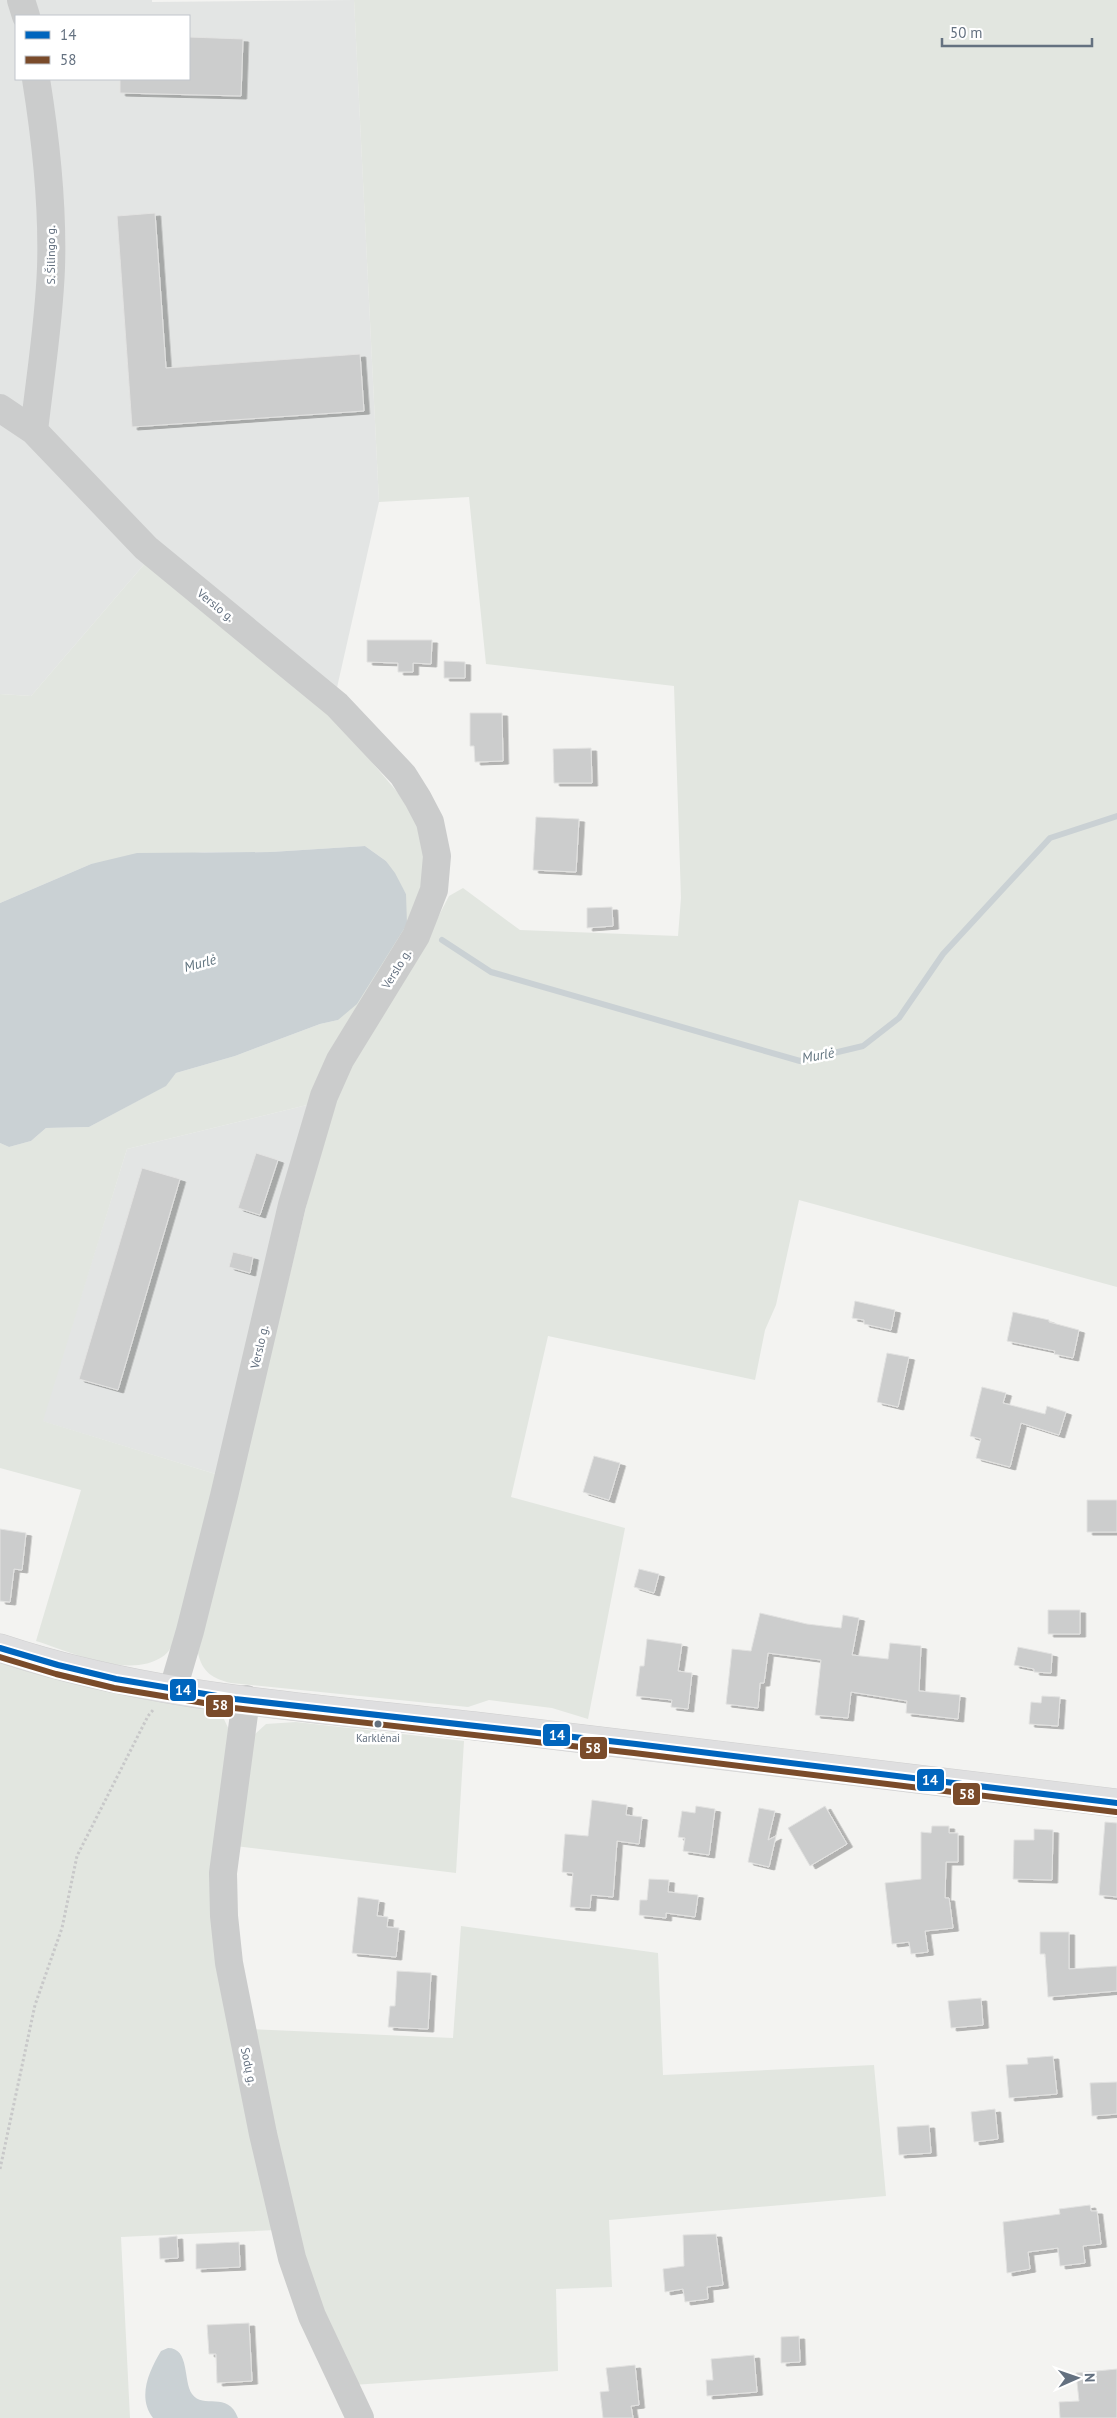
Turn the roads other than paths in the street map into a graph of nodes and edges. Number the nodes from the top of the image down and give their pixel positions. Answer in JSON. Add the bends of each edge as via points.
{"nodes":[{"id":1,"x":21,"y":0,"type":"edge"},
{"id":2,"x":26,"y":15,"type":"edge"},
{"id":3,"x":36,"y":80,"type":"edge"},
{"id":4,"x":0,"y":408,"type":"edge"},
{"id":5,"x":34,"y":431,"type":"junction"},
{"id":6,"x":0,"y":1648,"type":"edge"},
{"id":7,"x":172,"y":1689,"type":"junction"},
{"id":8,"x":246,"y":1699,"type":"junction"},
{"id":9,"x":1117,"y":1803,"type":"edge"},
{"id":10,"x":360,"y":2418,"type":"edge"}],
"edges":[{"from":1,"to":2,"type":"street"},
{"from":3,"to":5,"type":"street","name":"S. Šilingo g.","via":[[49,181],[51,266]]},
{"from":4,"to":5,"type":"street","name":"Verslo g."},
{"from":5,"to":7,"type":"street","name":"Verslo g.","via":[[146,548],[337,705],[402,775],[418,799],[430,822],[437,856],[434,890],[416,936],[340,1060],[324,1096],[292,1205],[222,1505]]},
{"from":6,"to":7,"type":"main road","via":[[72,1668]]},
{"from":7,"to":8,"type":"main road"},
{"from":8,"to":9,"type":"main road"},
{"from":8,"to":10,"type":"street","name":"Sodų g.","via":[[223,1873],[229,1963],[292,2258],[323,2342]]}]}
